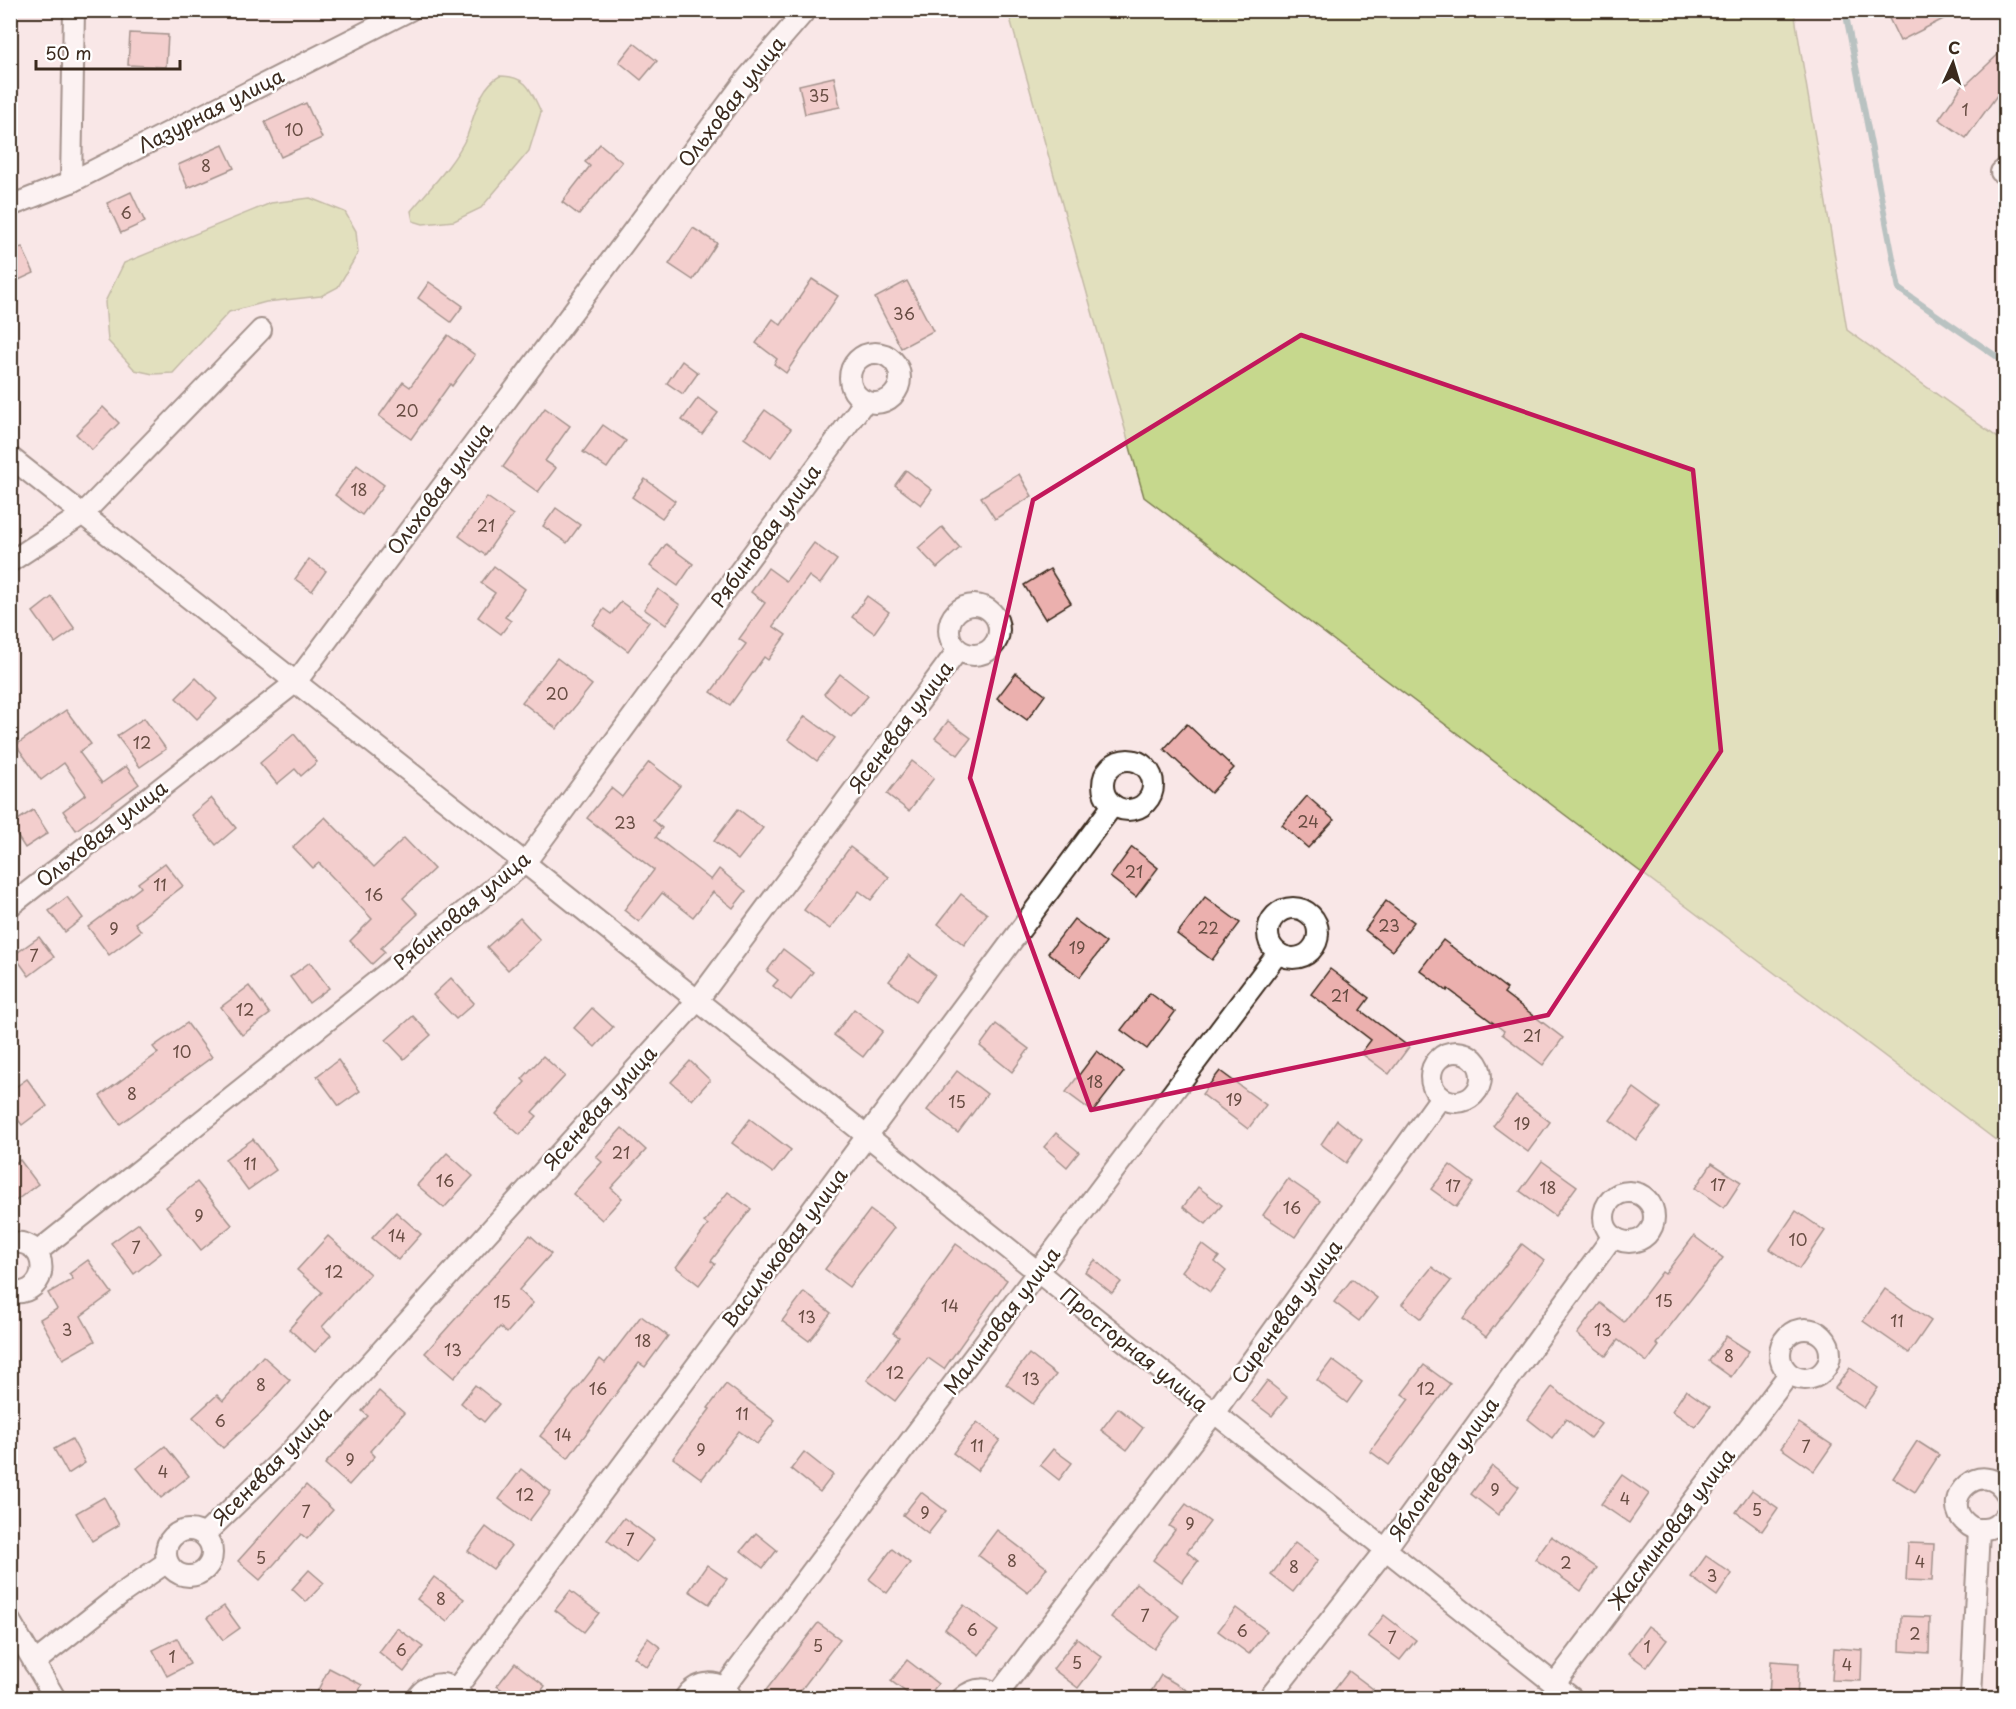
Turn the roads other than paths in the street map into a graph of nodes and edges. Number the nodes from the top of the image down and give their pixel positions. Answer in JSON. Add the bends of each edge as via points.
{"nodes":[{"id":1,"x":74,"y":10,"type":"edge"},
{"id":2,"x":410,"y":10,"type":"edge"},
{"id":3,"x":806,"y":10,"type":"edge"},
{"id":4,"x":71,"y":182,"type":"junction"},
{"id":5,"x":10,"y":206,"type":"edge"},
{"id":6,"x":261,"y":330,"type":"dead end"},
{"id":7,"x":865,"y":401,"type":"dead end"},
{"id":8,"x":10,"y":457,"type":"edge"},
{"id":9,"x":83,"y":514,"type":"junction"},
{"id":10,"x":10,"y":562,"type":"edge"},
{"id":11,"x":958,"y":650,"type":"dead end"},
{"id":12,"x":296,"y":682,"type":"junction"},
{"id":13,"x":1113,"y":806,"type":"dead end"},
{"id":14,"x":525,"y":863,"type":"junction"},
{"id":15,"x":10,"y":906,"type":"edge"},
{"id":16,"x":1278,"y":953,"type":"dead end"},
{"id":17,"x":697,"y":1000,"type":"junction"},
{"id":18,"x":1441,"y":1097,"type":"dead end"},
{"id":19,"x":868,"y":1137,"type":"junction"},
{"id":20,"x":1613,"y":1236,"type":"dead end"},
{"id":21,"x":10,"y":1243,"type":"edge"},
{"id":22,"x":37,"y":1252,"type":"junction"},
{"id":23,"x":1039,"y":1273,"type":"junction"},
{"id":24,"x":10,"y":1292,"type":"edge"},
{"id":25,"x":1789,"y":1374,"type":"dead end"},
{"id":26,"x":1214,"y":1413,"type":"junction"},
{"id":27,"x":2006,"y":1494,"type":"edge"},
{"id":28,"x":2006,"y":1515,"type":"edge"},
{"id":29,"x":1979,"y":1529,"type":"junction"},
{"id":30,"x":204,"y":1535,"type":"junction"},
{"id":31,"x":1385,"y":1550,"type":"junction"},
{"id":32,"x":168,"y":1562,"type":"junction"},
{"id":33,"x":10,"y":1621,"type":"edge"},
{"id":34,"x":34,"y":1663,"type":"junction"},
{"id":35,"x":1554,"y":1685,"type":"junction"},
{"id":36,"x":728,"y":1693,"type":"edge"},
{"id":37,"x":459,"y":1694,"type":"edge"},
{"id":38,"x":1000,"y":1696,"type":"edge"},
{"id":39,"x":55,"y":1698,"type":"edge"},
{"id":40,"x":417,"y":1698,"type":"edge"},
{"id":41,"x":685,"y":1698,"type":"edge"},
{"id":42,"x":962,"y":1698,"type":"edge"},
{"id":43,"x":1269,"y":1698,"type":"edge"},
{"id":44,"x":1572,"y":1698,"type":"edge"},
{"id":45,"x":1971,"y":1698,"type":"edge"}],
"edges":[{"from":1,"to":4,"type":"street"},
{"from":2,"to":4,"type":"street","name":"Лазурная улица"},
{"from":3,"to":12,"type":"street","name":"Ольховая улица","via":[[748,77]]},
{"from":4,"to":5,"type":"street","name":"Лазурная улица"},
{"from":6,"to":9,"type":"street"},
{"from":7,"to":14,"type":"street","name":"Рябиновая улица"},
{"from":8,"to":9,"type":"street","name":"Просторная улица"},
{"from":9,"to":10,"type":"street"},
{"from":9,"to":12,"type":"street","name":"Просторная улица"},
{"from":11,"to":17,"type":"street","name":"Ясеневая улица"},
{"from":12,"to":14,"type":"street","name":"Просторная улица"},
{"from":12,"to":15,"type":"street","name":"Ольховая улица"},
{"from":13,"to":19,"type":"street","name":"Васильковая улица"},
{"from":14,"to":17,"type":"street","name":"Просторная улица"},
{"from":14,"to":22,"type":"street","name":"Рябиновая улица"},
{"from":16,"to":23,"type":"street","name":"Малиновая улица"},
{"from":17,"to":19,"type":"street","name":"Просторная улица"},
{"from":17,"to":30,"type":"street","name":"Ясеневая улица","via":[[289,1453]]},
{"from":18,"to":26,"type":"street","name":"Сиреневая улица"},
{"from":19,"to":23,"type":"street","name":"Просторная улица"},
{"from":19,"to":37,"type":"street","name":"Васильковая улица"},
{"from":20,"to":31,"type":"street","name":"Яблоневая улица"},
{"from":21,"to":22,"type":"street","via":[[26,1244]]},
{"from":22,"to":24,"type":"street","via":[[42,1271],[37,1283],[26,1291]]},
{"from":23,"to":26,"type":"street","name":"Просторная улица"},
{"from":23,"to":36,"type":"street","name":"Малиновая улица"},
{"from":25,"to":35,"type":"street","name":"Жасминовая улица"},
{"from":26,"to":31,"type":"street","name":"Просторная улица"},
{"from":26,"to":38,"type":"street","name":"Сиреневая улица"},
{"from":27,"to":29,"type":"street","via":[[1998,1484],[1986,1479],[1962,1488],[1957,1501],[1959,1514],[1967,1524]]},
{"from":28,"to":29,"type":"street","via":[[1992,1528]]},
{"from":29,"to":45,"type":"street"},
{"from":30,"to":32,"type":"street","via":[[189,1529],[175,1534],[166,1547]]},
{"from":30,"to":32,"type":"street","via":[[213,1555],[207,1569],[185,1576]]},
{"from":31,"to":35,"type":"street","name":"Просторная улица"},
{"from":31,"to":43,"type":"street","name":"Яблоневая улица"},
{"from":32,"to":34,"type":"street"},
{"from":33,"to":34,"type":"street"},
{"from":34,"to":39,"type":"street"},
{"from":35,"to":44,"type":"street","name":"Просторная улица"},
{"from":36,"to":41,"type":"street","via":[[706,1683],[693,1688]]},
{"from":37,"to":40,"type":"street","via":[[444,1684],[431,1686]]},
{"from":38,"to":42,"type":"street","via":[[979,1689]]}]}
